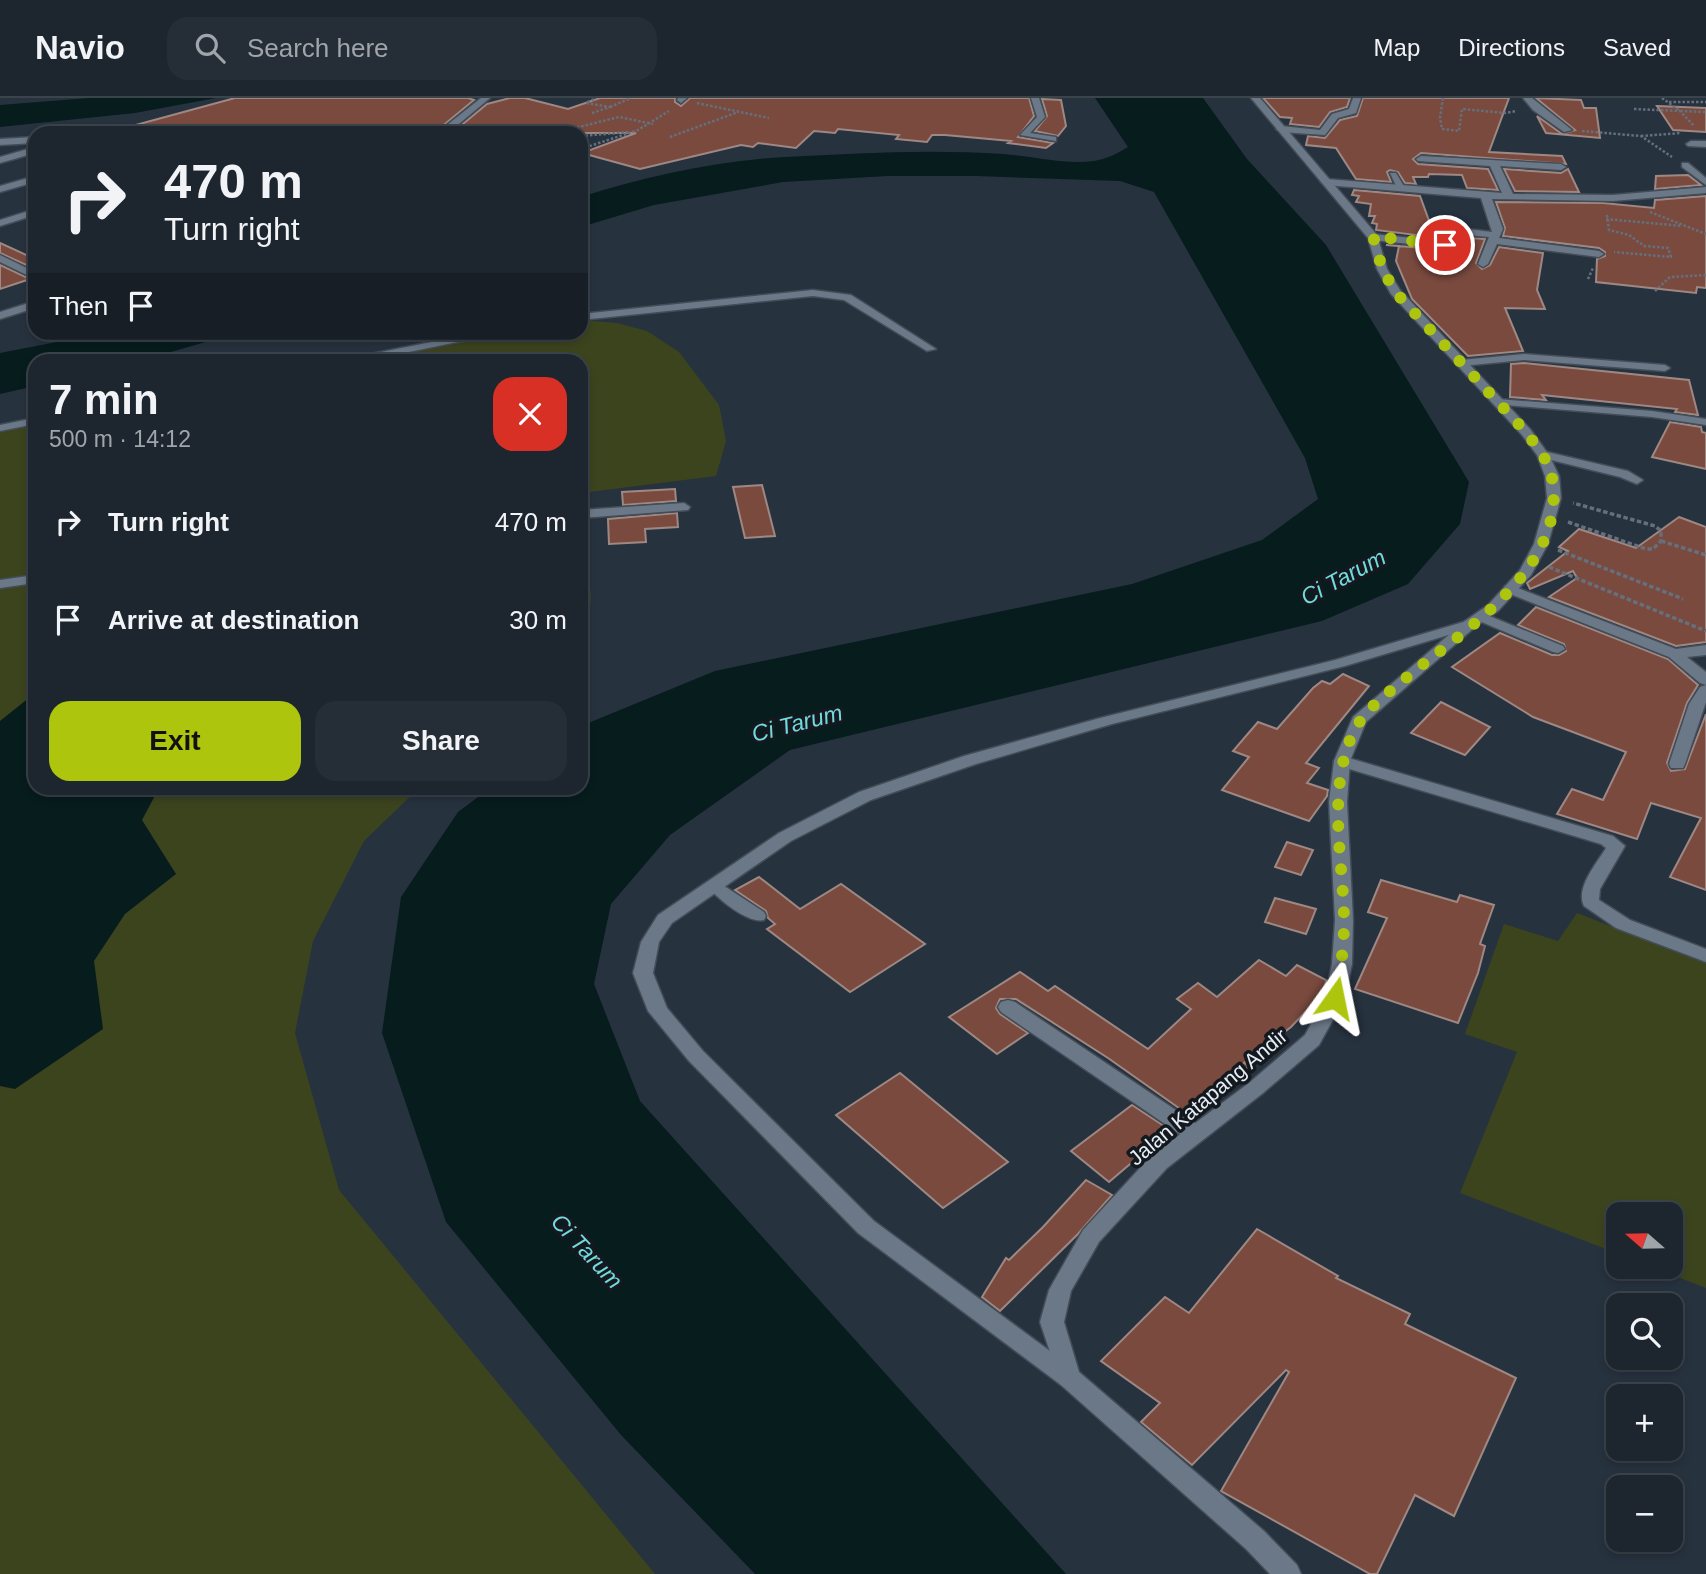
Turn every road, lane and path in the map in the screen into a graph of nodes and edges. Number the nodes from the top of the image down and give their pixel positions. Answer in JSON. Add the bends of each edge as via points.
{"nodes":[{"id":1,"x":486,"y":98,"type":"edge"},
{"id":2,"x":596,"y":98,"type":"edge"},
{"id":3,"x":631,"y":98,"type":"edge"},
{"id":4,"x":1035,"y":98,"type":"edge"},
{"id":5,"x":1255,"y":98,"type":"edge"},
{"id":6,"x":1357,"y":98,"type":"edge"},
{"id":7,"x":1443,"y":98,"type":"edge"},
{"id":8,"x":1527,"y":98,"type":"edge"},
{"id":9,"x":1662,"y":98,"type":"edge"},
{"id":10,"x":682,"y":99,"type":"edge"},
{"id":11,"x":1668,"y":102,"type":"junction"},
{"id":12,"x":1706,"y":103,"type":"edge"},
{"id":13,"x":610,"y":107,"type":"junction"},
{"id":14,"x":1535,"y":108,"type":"junction"},
{"id":15,"x":1634,"y":109,"type":"dead end"},
{"id":16,"x":739,"y":111,"type":"junction"},
{"id":17,"x":1680,"y":111,"type":"junction"},
{"id":18,"x":1706,"y":111,"type":"edge"},
{"id":19,"x":592,"y":113,"type":"dead end"},
{"id":20,"x":769,"y":118,"type":"dead end"},
{"id":21,"x":653,"y":124,"type":"junction"},
{"id":22,"x":451,"y":126,"type":"edge"},
{"id":23,"x":583,"y":126,"type":"edge"},
{"id":24,"x":1696,"y":126,"type":"dead end"},
{"id":25,"x":1281,"y":129,"type":"junction"},
{"id":26,"x":1567,"y":130,"type":"joint"},
{"id":27,"x":638,"y":131,"type":"junction"},
{"id":28,"x":1683,"y":133,"type":"dead end"},
{"id":29,"x":588,"y":135,"type":"edge"},
{"id":30,"x":1642,"y":136,"type":"junction"},
{"id":31,"x":670,"y":137,"type":"dead end"},
{"id":32,"x":1053,"y":139,"type":"dead end"},
{"id":33,"x":28,"y":140,"type":"edge"},
{"id":34,"x":0,"y":142,"type":"edge"},
{"id":35,"x":1691,"y":144,"type":"dead end"},
{"id":36,"x":1706,"y":144,"type":"edge"},
{"id":37,"x":588,"y":147,"type":"edge"},
{"id":38,"x":28,"y":152,"type":"edge"},
{"id":39,"x":1421,"y":159,"type":"dead end"},
{"id":40,"x":0,"y":160,"type":"edge"},
{"id":41,"x":1494,"y":164,"type":"junction"},
{"id":42,"x":1685,"y":165,"type":"joint"},
{"id":43,"x":1561,"y":167,"type":"dead end"},
{"id":44,"x":1393,"y":174,"type":"dead end"},
{"id":45,"x":28,"y":181,"type":"edge"},
{"id":46,"x":1326,"y":182,"type":"junction"},
{"id":47,"x":1706,"y":183,"type":"edge"},
{"id":48,"x":1401,"y":188,"type":"junction"},
{"id":49,"x":0,"y":189,"type":"edge"},
{"id":50,"x":1706,"y":190,"type":"edge"},
{"id":51,"x":1644,"y":195,"type":"junction"},
{"id":52,"x":1486,"y":197,"type":"junction"},
{"id":53,"x":1509,"y":197,"type":"junction"},
{"id":54,"x":1613,"y":198,"type":"junction"},
{"id":55,"x":28,"y":214,"type":"edge"},
{"id":56,"x":1606,"y":219,"type":"junction"},
{"id":57,"x":0,"y":223,"type":"edge"},
{"id":58,"x":1684,"y":226,"type":"junction"},
{"id":59,"x":1706,"y":234,"type":"edge"},
{"id":60,"x":1495,"y":235,"type":"junction"},
{"id":61,"x":1373,"y":236,"type":"junction"},
{"id":62,"x":1567,"y":239,"type":"dead end"},
{"id":63,"x":1445,"y":245,"type":"junction"},
{"id":64,"x":1599,"y":254,"type":"junction"},
{"id":65,"x":0,"y":258,"type":"edge"},
{"id":66,"x":28,"y":260,"type":"edge"},
{"id":67,"x":1483,"y":264,"type":"dead end"},
{"id":68,"x":13,"y":265,"type":"junction"},
{"id":69,"x":1437,"y":266,"type":"dead end"},
{"id":70,"x":0,"y":269,"type":"edge"},
{"id":71,"x":28,"y":272,"type":"edge"},
{"id":72,"x":1706,"y":275,"type":"edge"},
{"id":73,"x":1588,"y":279,"type":"dead end"},
{"id":74,"x":1655,"y":291,"type":"dead end"},
{"id":75,"x":28,"y":306,"type":"edge"},
{"id":76,"x":0,"y":316,"type":"edge"},
{"id":77,"x":588,"y":316,"type":"edge"},
{"id":78,"x":460,"y":340,"type":"edge"},
{"id":79,"x":931,"y":349,"type":"dead end"},
{"id":80,"x":387,"y":354,"type":"edge"},
{"id":81,"x":1461,"y":363,"type":"junction"},
{"id":82,"x":1665,"y":368,"type":"dead end"},
{"id":83,"x":1497,"y":402,"type":"junction"},
{"id":84,"x":28,"y":422,"type":"edge"},
{"id":85,"x":1706,"y":422,"type":"edge"},
{"id":86,"x":0,"y":428,"type":"edge"},
{"id":87,"x":1543,"y":455,"type":"junction"},
{"id":88,"x":1637,"y":480,"type":"dead end"},
{"id":89,"x":684,"y":507,"type":"dead end"},
{"id":90,"x":1552,"y":507,"type":"junction"},
{"id":91,"x":588,"y":514,"type":"edge"},
{"id":92,"x":1661,"y":541,"type":"junction"},
{"id":93,"x":1537,"y":552,"type":"junction"},
{"id":94,"x":1706,"y":555,"type":"edge"},
{"id":95,"x":28,"y":580,"type":"edge"},
{"id":96,"x":0,"y":584,"type":"edge"},
{"id":97,"x":1510,"y":589,"type":"junction"},
{"id":98,"x":1684,"y":598,"type":"dead end"},
{"id":99,"x":1476,"y":620,"type":"junction"},
{"id":100,"x":1706,"y":631,"type":"edge"},
{"id":101,"x":1558,"y":649,"type":"dead end"},
{"id":102,"x":1706,"y":650,"type":"edge"},
{"id":103,"x":1674,"y":654,"type":"junction"},
{"id":104,"x":1706,"y":680,"type":"edge"},
{"id":105,"x":1706,"y":690,"type":"edge"},
{"id":106,"x":1342,"y":761,"type":"junction"},
{"id":107,"x":1677,"y":764,"type":"dead end"},
{"id":108,"x":715,"y":885,"type":"junction"},
{"id":109,"x":758,"y":916,"type":"dead end"},
{"id":110,"x":1706,"y":956,"type":"edge"},
{"id":111,"x":1008,"y":1007,"type":"dead end"},
{"id":112,"x":1194,"y":1133,"type":"junction"},
{"id":113,"x":1069,"y":1378,"type":"junction"},
{"id":114,"x":1288,"y":1574,"type":"edge"}],
"edges":[{"from":1,"to":22,"type":"street"},
{"from":2,"to":13,"type":"path","via":[[586,103]]},
{"from":3,"to":13,"type":"path"},
{"from":4,"to":32,"type":"lane","via":[[1041,117],[1024,135]]},
{"from":5,"to":25,"type":"street","name":"Jalan Katapang Andir"},
{"from":6,"to":25,"type":"street","via":[[1353,111],[1335,116],[1322,133]]},
{"from":7,"to":14,"type":"path","via":[[1442,129],[1459,131],[1462,109],[1505,113]]},
{"from":8,"to":14,"type":"street"},
{"from":9,"to":11,"type":"path"},
{"from":10,"to":16,"type":"path"},
{"from":10,"to":21,"type":"path"},
{"from":11,"to":12,"type":"path"},
{"from":11,"to":17,"type":"path"},
{"from":13,"to":19,"type":"path"},
{"from":14,"to":26,"type":"street"},
{"from":15,"to":17,"type":"path"},
{"from":16,"to":20,"type":"path"},
{"from":16,"to":31,"type":"path"},
{"from":17,"to":18,"type":"path"},
{"from":17,"to":24,"type":"path"},
{"from":21,"to":23,"type":"path","via":[[619,117]]},
{"from":21,"to":27,"type":"path"},
{"from":25,"to":46,"type":"street","name":"Jalan Katapang Andir"},
{"from":26,"to":30,"type":"path"},
{"from":27,"to":29,"type":"path"},
{"from":27,"to":37,"type":"path"},
{"from":28,"to":30,"type":"path"},
{"from":30,"to":42,"type":"path"},
{"from":33,"to":34,"type":"street"},
{"from":35,"to":36,"type":"street"},
{"from":38,"to":40,"type":"street"},
{"from":39,"to":41,"type":"street"},
{"from":41,"to":43,"type":"street"},
{"from":41,"to":53,"type":"street"},
{"from":42,"to":47,"type":"lane"},
{"from":44,"to":48,"type":"lane"},
{"from":45,"to":49,"type":"street"},
{"from":46,"to":48,"type":"street"},
{"from":46,"to":61,"type":"street","name":"Jalan Katapang Andir"},
{"from":48,"to":52,"type":"street"},
{"from":50,"to":51,"type":"street"},
{"from":51,"to":54,"type":"street"},
{"from":51,"to":58,"type":"path","via":[[1650,214]]},
{"from":52,"to":53,"type":"street"},
{"from":52,"to":60,"type":"street"},
{"from":53,"to":54,"type":"street"},
{"from":54,"to":56,"type":"path"},
{"from":55,"to":57,"type":"street"},
{"from":56,"to":58,"type":"path"},
{"from":56,"to":64,"type":"path","via":[[1609,230],[1629,235],[1644,246],[1668,248],[1671,257],[1601,250]]},
{"from":58,"to":59,"type":"path"},
{"from":60,"to":62,"type":"street"},
{"from":60,"to":63,"type":"street","via":[[1450,230]]},
{"from":60,"to":64,"type":"street"},
{"from":60,"to":67,"type":"street"},
{"from":61,"to":63,"type":"street"},
{"from":61,"to":81,"type":"street","name":"Jalan Katapang Andir","via":[[1395,292]]},
{"from":63,"to":69,"type":"street"},
{"from":64,"to":73,"type":"path"},
{"from":65,"to":68,"type":"street"},
{"from":66,"to":68,"type":"street"},
{"from":68,"to":70,"type":"street"},
{"from":68,"to":71,"type":"street"},
{"from":72,"to":74,"type":"path","via":[[1670,277]]},
{"from":75,"to":76,"type":"street"},
{"from":77,"to":79,"type":"lane","via":[[835,294]]},
{"from":78,"to":80,"type":"lane"},
{"from":81,"to":82,"type":"lane","via":[[1524,357]]},
{"from":81,"to":83,"type":"street","name":"Jalan Katapang Andir"},
{"from":83,"to":85,"type":"lane"},
{"from":83,"to":87,"type":"street","name":"Jalan Katapang Andir"},
{"from":84,"to":86,"type":"lane"},
{"from":87,"to":88,"type":"lane"},
{"from":87,"to":90,"type":"street","name":"Jalan Katapang Andir","via":[[1552,476]]},
{"from":89,"to":91,"type":"lane"},
{"from":90,"to":92,"type":"path","via":[[1646,549],[1654,549]]},
{"from":90,"to":92,"type":"path","via":[[1655,526],[1661,531]]},
{"from":90,"to":93,"type":"street","name":"Jalan Katapang Andir"},
{"from":92,"to":94,"type":"path"},
{"from":93,"to":97,"type":"street","name":"Jalan Katapang Andir"},
{"from":93,"to":98,"type":"path","via":[[1644,581]]},
{"from":93,"to":100,"type":"path"},
{"from":95,"to":96,"type":"lane"},
{"from":97,"to":99,"type":"street","name":"Jalan Katapang Andir"},
{"from":97,"to":103,"type":"street"},
{"from":99,"to":101,"type":"lane"},
{"from":99,"to":106,"type":"street","name":"Jalan Katapang Andir","via":[[1359,720]]},
{"from":99,"to":108,"type":"street","via":[[1340,663],[1106,720],[865,796],[785,837]]},
{"from":102,"to":103,"type":"street"},
{"from":103,"to":104,"type":"street"},
{"from":105,"to":107,"type":"street","via":[[1692,716]]},
{"from":106,"to":110,"type":"street","via":[[1607,840],[1615,846],[1591,889],[1590,902],[1623,924]]},
{"from":106,"to":112,"type":"street","name":"Jalan Katapang Andir","via":[[1338,802],[1344,919],[1335,998],[1312,1040]]},
{"from":108,"to":109,"type":"lane"},
{"from":108,"to":113,"type":"street","via":[[665,919],[650,942],[643,973],[658,1011],[696,1056],[866,1227]]},
{"from":111,"to":112,"type":"street"},
{"from":112,"to":113,"type":"street","name":"Jalan Katapang Andir","via":[[1160,1162],[1091,1236],[1060,1290],[1052,1322]]},
{"from":113,"to":114,"type":"street"}]}
